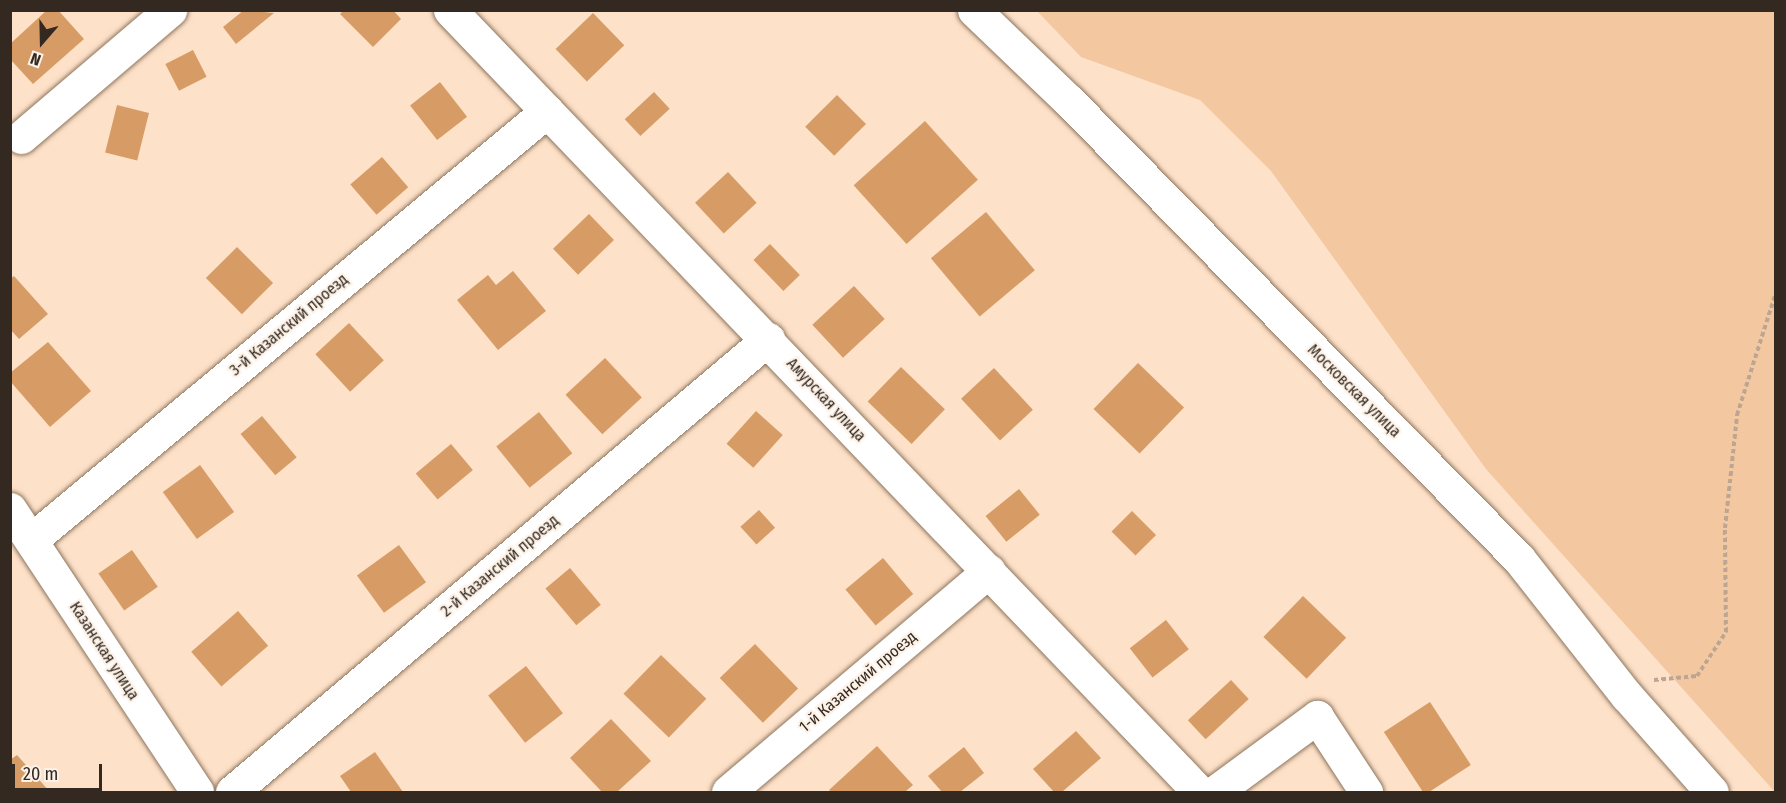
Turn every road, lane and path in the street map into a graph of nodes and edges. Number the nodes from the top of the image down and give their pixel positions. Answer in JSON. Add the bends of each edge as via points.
{"nodes":[{"id":1,"x":170,"y":10,"type":"edge"},
{"id":2,"x":450,"y":10,"type":"edge"},
{"id":3,"x":974,"y":10,"type":"edge"},
{"id":4,"x":547,"y":111,"type":"junction"},
{"id":5,"x":21,"y":137,"type":"dead end"},
{"id":6,"x":1776,"y":292,"type":"edge"},
{"id":7,"x":768,"y":339,"type":"junction"},
{"id":8,"x":10,"y":510,"type":"edge"},
{"id":9,"x":31,"y":540,"type":"junction"},
{"id":10,"x":989,"y":571,"type":"junction"},
{"id":11,"x":1627,"y":696,"type":"junction"},
{"id":12,"x":197,"y":792,"type":"edge"},
{"id":13,"x":232,"y":792,"type":"edge"},
{"id":14,"x":728,"y":792,"type":"edge"},
{"id":15,"x":1199,"y":792,"type":"edge"},
{"id":16,"x":1215,"y":792,"type":"edge"},
{"id":17,"x":1366,"y":792,"type":"edge"},
{"id":18,"x":1712,"y":792,"type":"edge"}],
"edges":[{"from":1,"to":5,"type":"street"},
{"from":2,"to":4,"type":"street","name":"Амурская улица"},
{"from":3,"to":11,"type":"street","name":"Московская улица","via":[[1069,101],[1520,559]]},
{"from":4,"to":7,"type":"street","name":"Амурская улица"},
{"from":4,"to":9,"type":"street","name":"3-й Казанский проезд"},
{"from":6,"to":11,"type":"path","via":[[1737,415],[1725,528],[1726,633],[1697,676],[1642,681]]},
{"from":7,"to":10,"type":"street","name":"Амурская улица"},
{"from":7,"to":13,"type":"street","name":"2-й Казанский проезд"},
{"from":8,"to":9,"type":"street","name":"Казанская улица"},
{"from":9,"to":12,"type":"street","name":"Казанская улица"},
{"from":10,"to":14,"type":"street","name":"1-й Казанский проезд"},
{"from":10,"to":15,"type":"street","name":"Амурская улица"},
{"from":11,"to":18,"type":"street","name":"Московская улица"},
{"from":16,"to":17,"type":"street","via":[[1317,717]]}]}
